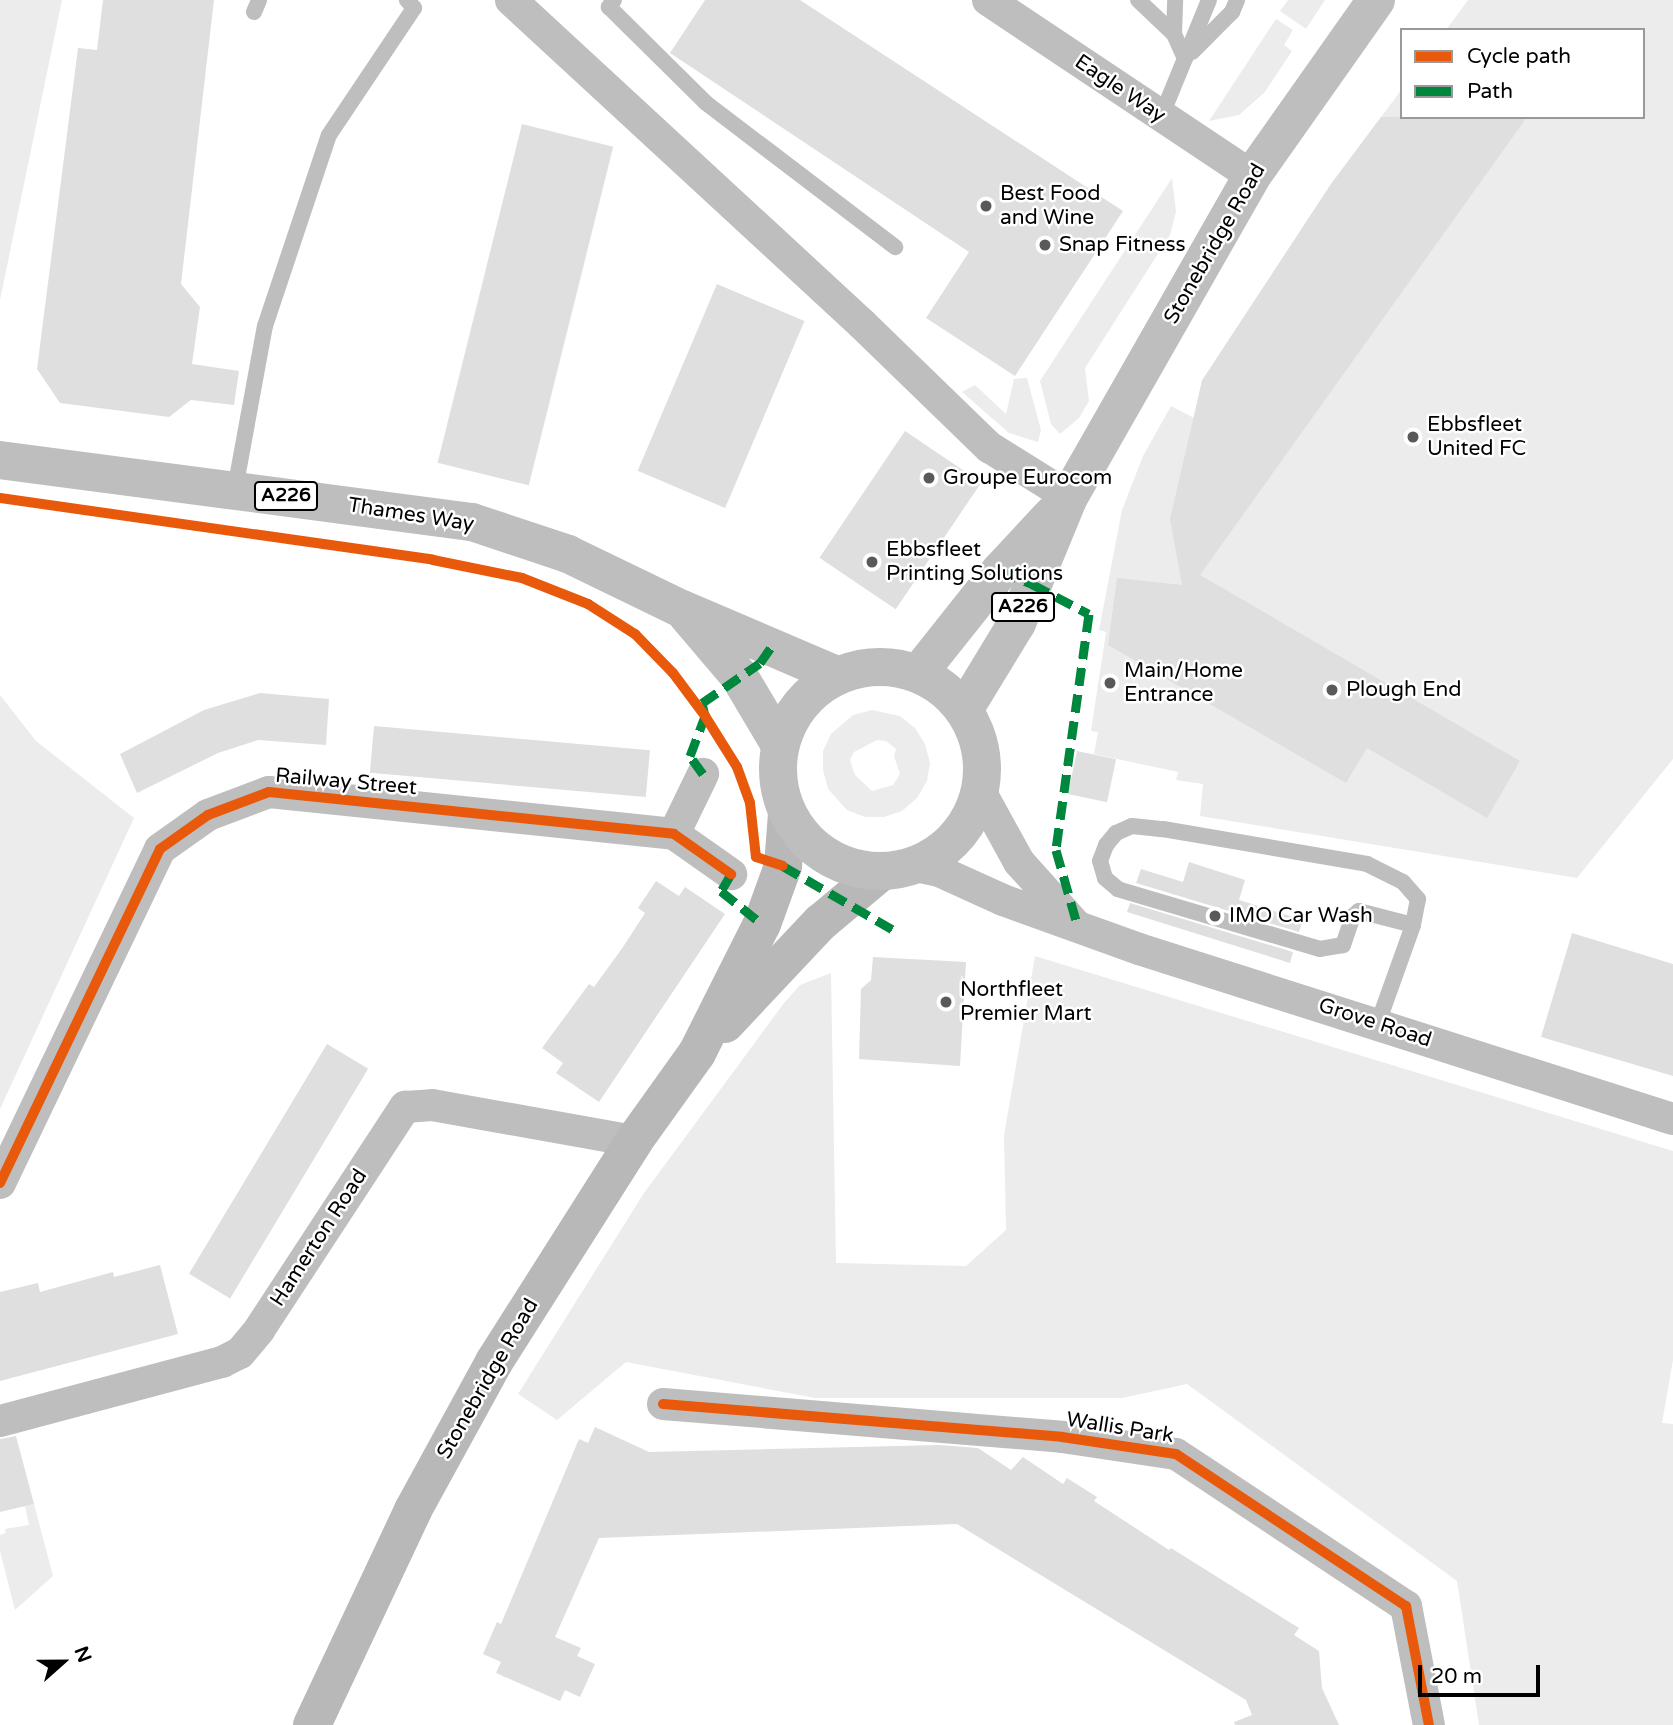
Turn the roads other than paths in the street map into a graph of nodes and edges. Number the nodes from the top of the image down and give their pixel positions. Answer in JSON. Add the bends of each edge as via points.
{"nodes":[{"id":1,"x":408,"y":0,"type":"edge"},
{"id":2,"x":511,"y":0,"type":"edge"},
{"id":3,"x":614,"y":0,"type":"edge"},
{"id":4,"x":988,"y":0,"type":"edge"},
{"id":5,"x":1140,"y":0,"type":"edge"},
{"id":6,"x":1175,"y":0,"type":"edge"},
{"id":7,"x":1209,"y":0,"type":"edge"},
{"id":8,"x":1237,"y":0,"type":"edge"},
{"id":9,"x":1376,"y":0,"type":"edge"},
{"id":10,"x":1174,"y":34,"type":"junction"},
{"id":11,"x":1185,"y":59,"type":"junction"},
{"id":12,"x":1161,"y":117,"type":"junction"},
{"id":13,"x":1252,"y":176,"type":"junction"},
{"id":14,"x":895,"y":247,"type":"dead end"},
{"id":15,"x":0,"y":460,"type":"edge"},
{"id":16,"x":235,"y":489,"type":"junction"},
{"id":17,"x":1069,"y":497,"type":"junction"},
{"id":18,"x":681,"y":608,"type":"junction"},
{"id":19,"x":918,"y":674,"type":"junction"},
{"id":20,"x":837,"y":676,"type":"junction"},
{"id":21,"x":964,"y":710,"type":"junction"},
{"id":22,"x":780,"y":745,"type":"junction"},
{"id":23,"x":704,"y":774,"type":"dead end"},
{"id":24,"x":980,"y":791,"type":"junction"},
{"id":25,"x":788,"y":814,"type":"junction"},
{"id":26,"x":674,"y":834,"type":"junction"},
{"id":27,"x":898,"y":869,"type":"junction"},
{"id":28,"x":731,"y":874,"type":"dead end"},
{"id":29,"x":1413,"y":925,"type":"junction"},
{"id":30,"x":1078,"y":927,"type":"junction"},
{"id":31,"x":1378,"y":1023,"type":"junction"},
{"id":32,"x":697,"y":1053,"type":"junction"},
{"id":33,"x":1673,"y":1119,"type":"edge"},
{"id":34,"x":635,"y":1141,"type":"junction"},
{"id":35,"x":0,"y":1183,"type":"edge"},
{"id":36,"x":663,"y":1404,"type":"dead end"},
{"id":37,"x":0,"y":1421,"type":"edge"},
{"id":38,"x":312,"y":1725,"type":"edge"},
{"id":39,"x":1429,"y":1725,"type":"edge"}],
"edges":[{"from":1,"to":16,"type":"lane","via":[[414,8],[329,135],[265,326]]},
{"from":2,"to":17,"type":"street","via":[[989,447]]},
{"from":3,"to":14,"type":"lane","via":[[609,7],[706,103]]},
{"from":4,"to":12,"type":"street","name":"Eagle Way"},
{"from":5,"to":10,"type":"lane"},
{"from":6,"to":10,"type":"lane"},
{"from":7,"to":11,"type":"lane"},
{"from":8,"to":11,"type":"lane","via":[[1232,12]]},
{"from":9,"to":13,"type":"main road","name":"Stonebridge Road","number":"A226"},
{"from":10,"to":11,"type":"lane"},
{"from":11,"to":12,"type":"lane"},
{"from":12,"to":13,"type":"street","name":"Eagle Way"},
{"from":13,"to":17,"type":"main road","name":"Stonebridge Road","number":"A226"},
{"from":15,"to":16,"type":"main road","name":"Thames Way","number":"A226"},
{"from":16,"to":18,"type":"main road","name":"Thames Way","number":"A226","via":[[472,522],[568,554]]},
{"from":17,"to":19,"type":"main road","name":"Stonebridge Road","number":"A226","via":[[1000,571]]},
{"from":17,"to":21,"type":"main road","name":"Stonebridge Road","number":"A226","via":[[1017,623]]},
{"from":18,"to":20,"type":"main road","name":"Thames Way","number":"A226"},
{"from":18,"to":22,"type":"main road","name":"Thames Way","number":"A226","via":[[739,676]]},
{"from":19,"to":20,"type":"main road","via":[[878,667]]},
{"from":19,"to":21,"type":"main road","via":[[944,688]]},
{"from":20,"to":22,"type":"main road","via":[[811,692]]},
{"from":21,"to":24,"type":"main road","via":[[979,743]]},
{"from":22,"to":25,"type":"main road","via":[[777,781]]},
{"from":23,"to":26,"type":"street"},
{"from":24,"to":27,"type":"main road","via":[[973,814],[955,841]]},
{"from":24,"to":30,"type":"street","via":[[1019,862]]},
{"from":25,"to":27,"type":"main road","via":[[808,843],[836,863]]},
{"from":25,"to":32,"type":"main road","name":"Stonebridge Road","via":[[783,866],[762,924]]},
{"from":26,"to":28,"type":"street","name":"Railway Street"},
{"from":26,"to":35,"type":"street","name":"Railway Street","via":[[269,792],[208,815],[160,849]]},
{"from":27,"to":30,"type":"street","name":"Grove Road","via":[[939,872]]},
{"from":27,"to":32,"type":"main road","name":"Stonebridge Road","via":[[820,923]]},
{"from":29,"to":29,"type":"lane","via":[[1418,899],[1403,882],[1367,864],[1132,826],[1116,833],[1100,861],[1104,878],[1118,889],[1320,949],[1343,945],[1359,911]]},
{"from":29,"to":31,"type":"lane"},
{"from":30,"to":31,"type":"street","name":"Grove Road"},
{"from":31,"to":33,"type":"street","name":"Grove Road"},
{"from":32,"to":34,"type":"main road","name":"Stonebridge Road"},
{"from":34,"to":37,"type":"street","name":"Hamerton Road","via":[[432,1105],[405,1107],[240,1353],[222,1362]]},
{"from":34,"to":38,"type":"main road","name":"Stonebridge Road","via":[[488,1374],[413,1510]]},
{"from":36,"to":39,"type":"street","name":"Wallis Park","via":[[1062,1437],[1176,1454],[1406,1606]]}]}
